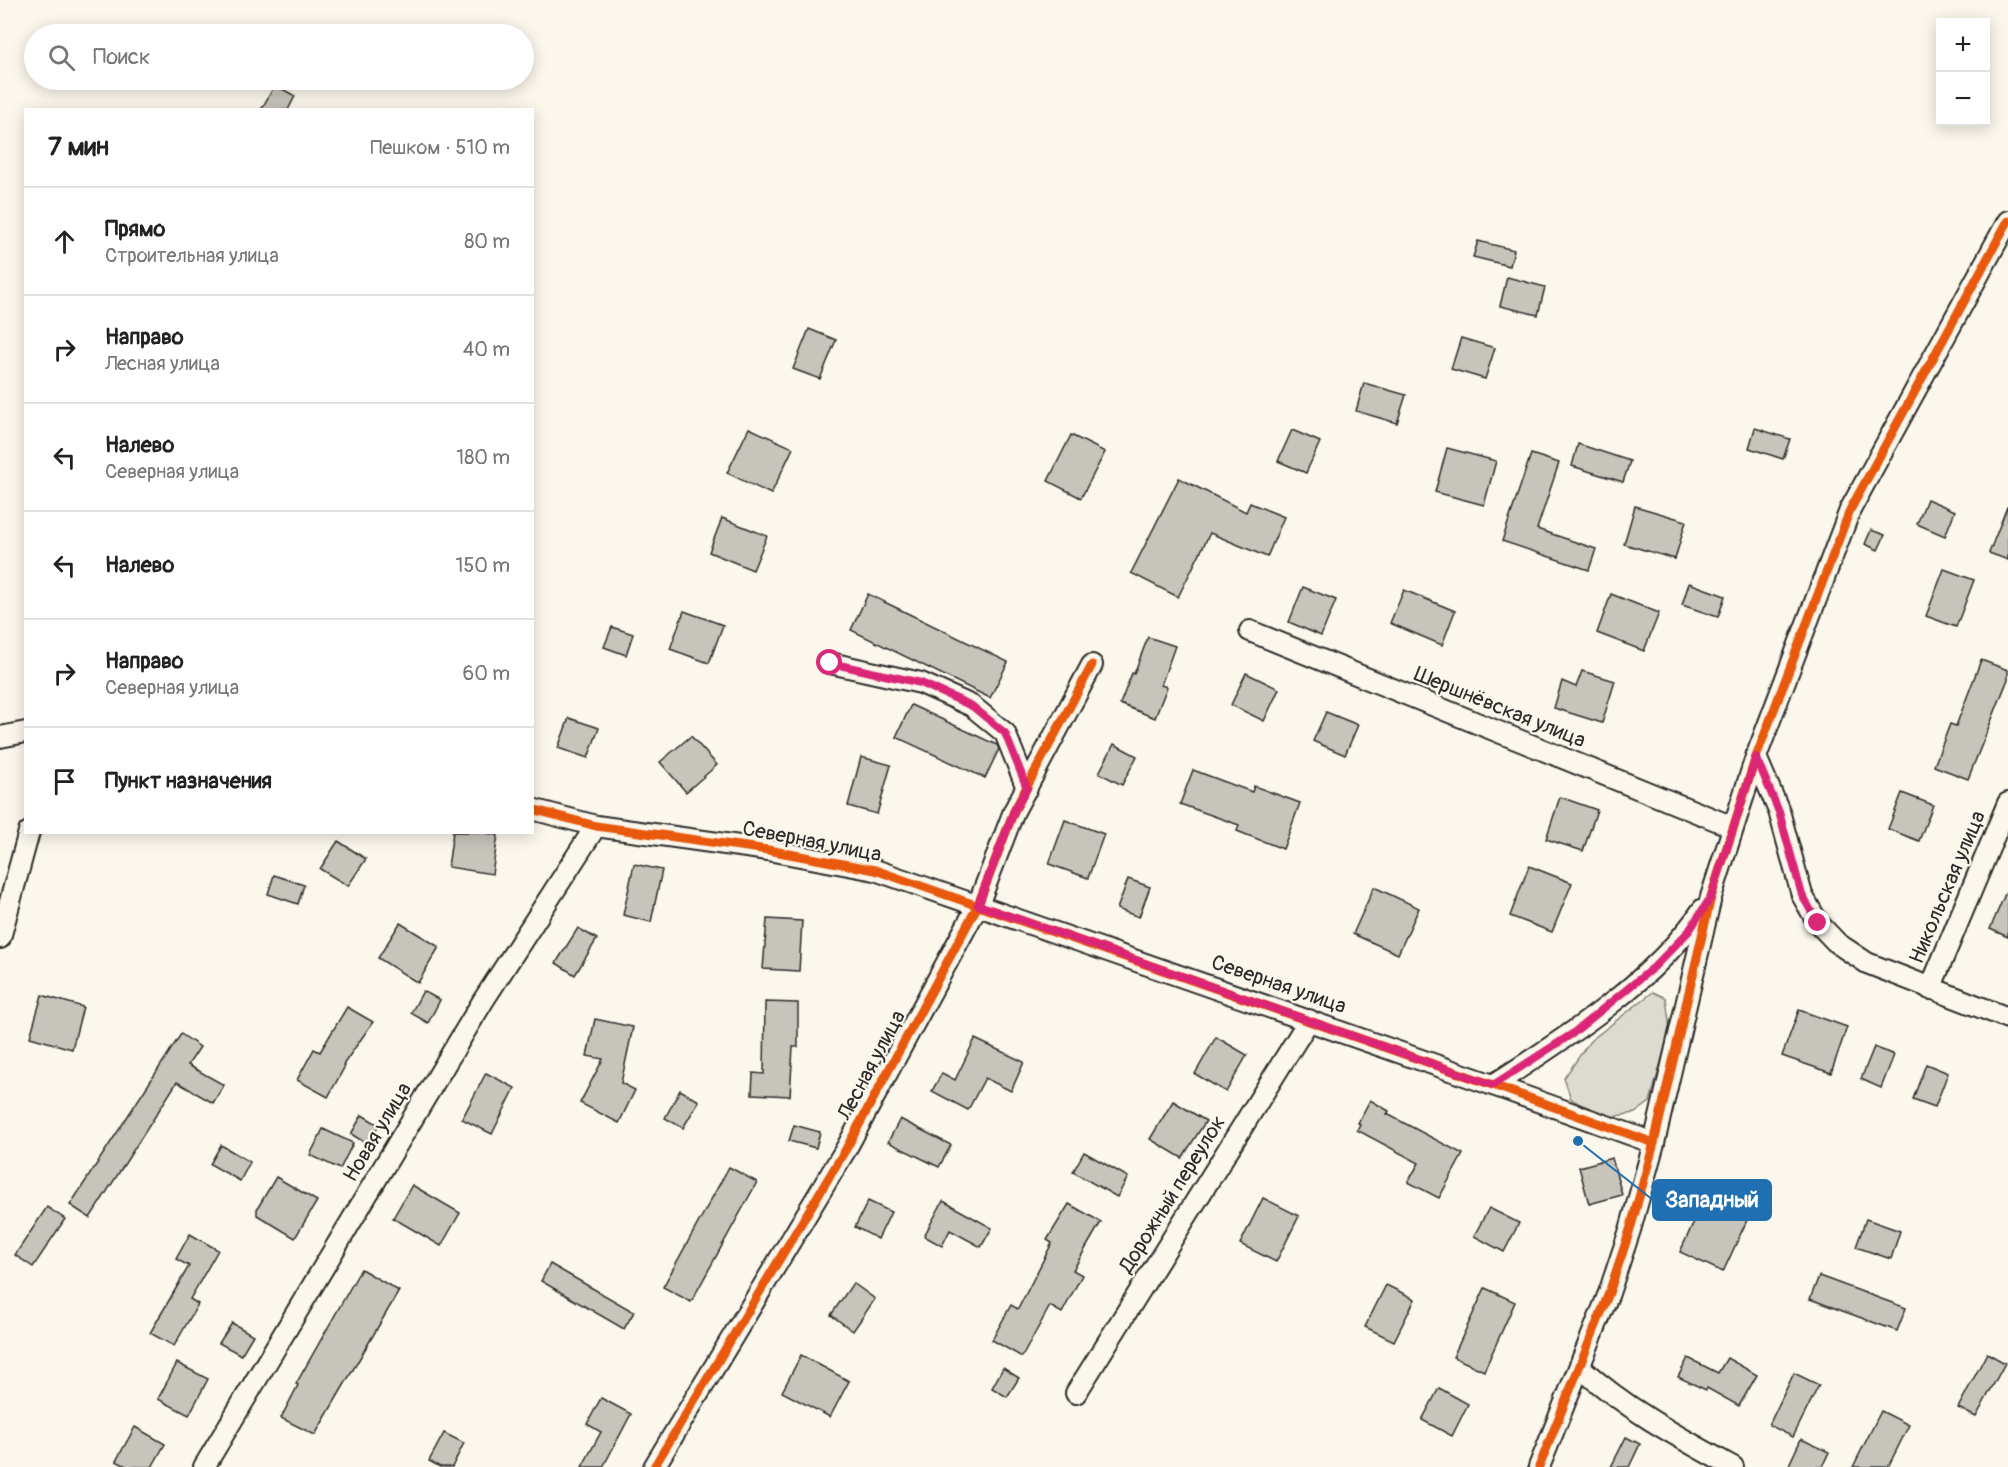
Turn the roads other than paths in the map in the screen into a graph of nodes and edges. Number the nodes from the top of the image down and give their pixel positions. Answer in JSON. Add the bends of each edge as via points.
{"nodes":[{"id":1,"x":2008,"y":221,"type":"edge"},
{"id":2,"x":1250,"y":631,"type":"dead end"},
{"id":3,"x":830,"y":663,"type":"dead end"},
{"id":4,"x":1092,"y":665,"type":"dead end"},
{"id":5,"x":24,"y":732,"type":"edge"},
{"id":6,"x":0,"y":737,"type":"edge"},
{"id":7,"x":1756,"y":757,"type":"junction"},
{"id":8,"x":1027,"y":788,"type":"junction"},
{"id":9,"x":2008,"y":803,"type":"edge"},
{"id":10,"x":534,"y":810,"type":"edge"},
{"id":11,"x":596,"y":826,"type":"junction"},
{"id":12,"x":1733,"y":827,"type":"junction"},
{"id":13,"x":28,"y":834,"type":"edge"},
{"id":14,"x":1711,"y":897,"type":"junction"},
{"id":15,"x":978,"y":905,"type":"junction"},
{"id":16,"x":0,"y":938,"type":"edge"},
{"id":17,"x":1930,"y":989,"type":"junction"},
{"id":18,"x":2008,"y":1018,"type":"edge"},
{"id":19,"x":1309,"y":1020,"type":"junction"},
{"id":20,"x":1493,"y":1085,"type":"junction"},
{"id":21,"x":1654,"y":1143,"type":"junction"},
{"id":22,"x":1580,"y":1367,"type":"junction"},
{"id":23,"x":1076,"y":1393,"type":"dead end"},
{"id":24,"x":204,"y":1467,"type":"edge"},
{"id":25,"x":654,"y":1467,"type":"edge"},
{"id":26,"x":1539,"y":1467,"type":"edge"},
{"id":27,"x":1733,"y":1467,"type":"edge"}],
"edges":[{"from":1,"to":7,"type":"street","via":[[1850,510]]},
{"from":2,"to":12,"type":"street","name":"Шершнёвская улица"},
{"from":3,"to":8,"type":"street","via":[[921,683],[972,706],[1005,733]]},
{"from":4,"to":8,"type":"street","name":"Лесная улица"},
{"from":5,"to":6,"type":"street"},
{"from":7,"to":12,"type":"street"},
{"from":7,"to":17,"type":"street","via":[[1779,812],[1802,895],[1818,923],[1837,943],[1867,963]]},
{"from":8,"to":15,"type":"street","name":"Лесная улица","via":[[1014,811]]},
{"from":9,"to":17,"type":"street","name":"Никольская улица"},
{"from":10,"to":11,"type":"street","name":"Северная улица"},
{"from":11,"to":15,"type":"street","name":"Северная улица","via":[[768,850],[875,870]]},
{"from":11,"to":24,"type":"street","name":"Новая улица","via":[[483,1001]]},
{"from":12,"to":14,"type":"street"},
{"from":13,"to":16,"type":"street"},
{"from":14,"to":20,"type":"street","via":[[1689,931],[1654,967],[1572,1034]]},
{"from":14,"to":21,"type":"street"},
{"from":15,"to":19,"type":"street","name":"Северная улица"},
{"from":15,"to":25,"type":"street","name":"Лесная улица","via":[[846,1149]]},
{"from":17,"to":18,"type":"street"},
{"from":19,"to":20,"type":"street","name":"Северная улица"},
{"from":19,"to":23,"type":"street","name":"Дорожный переулок"},
{"from":20,"to":21,"type":"street","name":"Северная улица"},
{"from":21,"to":22,"type":"street","via":[[1630,1230]]},
{"from":22,"to":26,"type":"street"},
{"from":22,"to":27,"type":"street","via":[[1602,1388]]}]}
